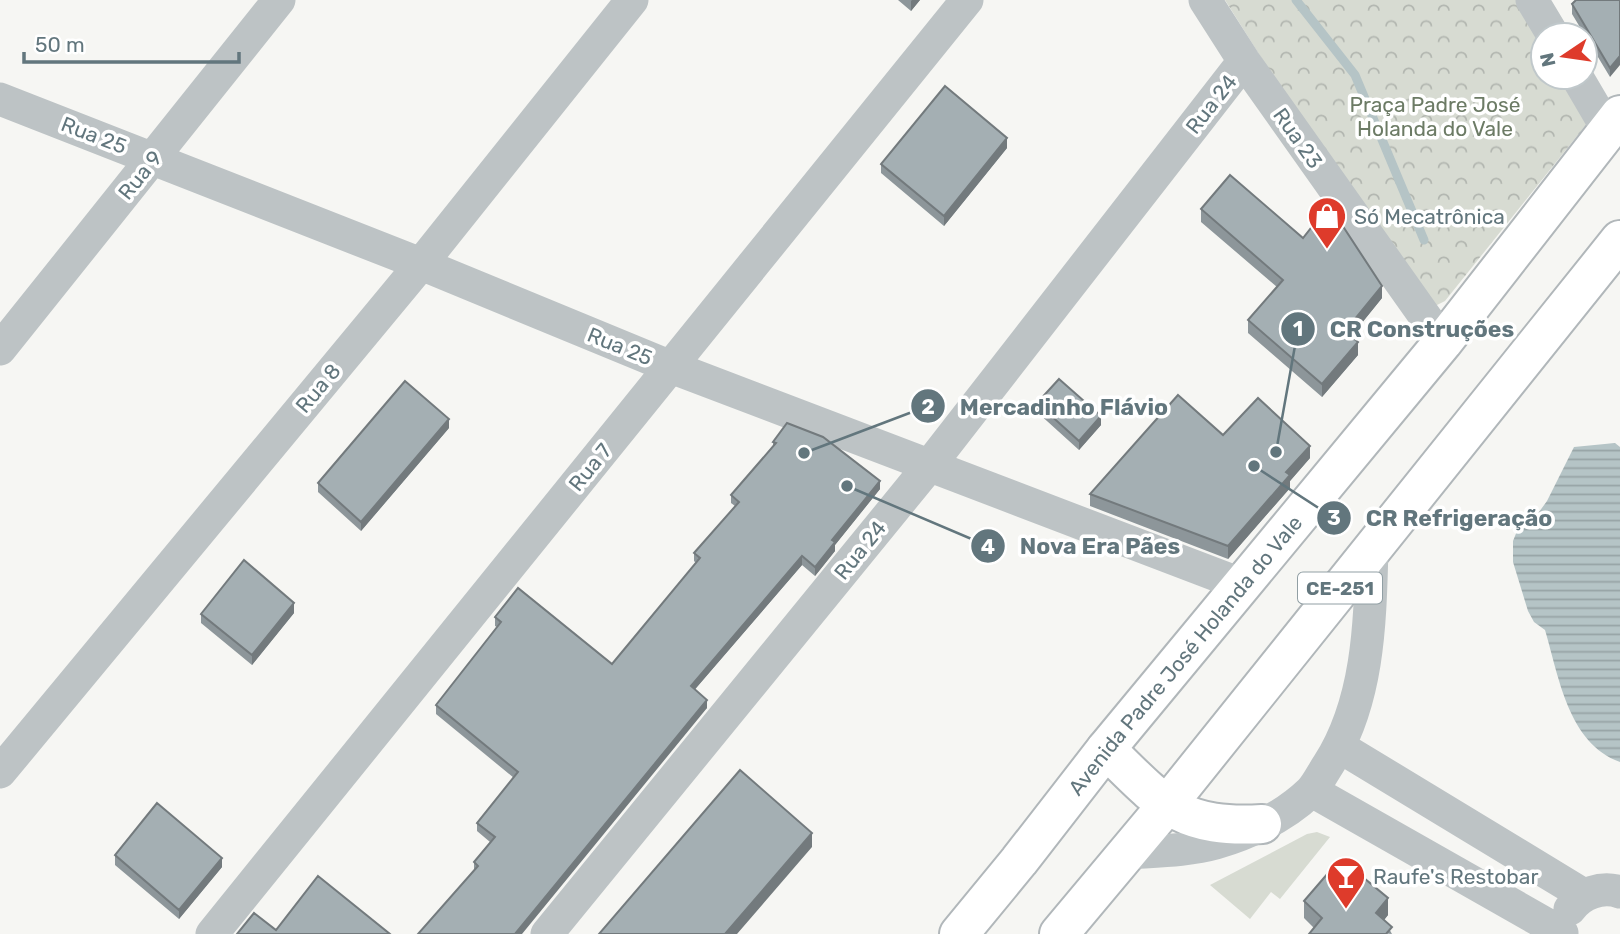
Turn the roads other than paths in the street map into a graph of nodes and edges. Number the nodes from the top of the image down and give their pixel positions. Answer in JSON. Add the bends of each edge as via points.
{"nodes":[{"id":1,"x":279,"y":0,"type":"edge"},
{"id":2,"x":632,"y":0,"type":"edge"},
{"id":3,"x":967,"y":0,"type":"edge"},
{"id":4,"x":1205,"y":0,"type":"edge"},
{"id":5,"x":1532,"y":0,"type":"edge"},
{"id":6,"x":1545,"y":21,"type":"edge"},
{"id":7,"x":1244,"y":61,"type":"junction"},
{"id":8,"x":1588,"y":91,"type":"edge"},
{"id":9,"x":0,"y":99,"type":"edge"},
{"id":10,"x":1614,"y":123,"type":"edge"},
{"id":11,"x":153,"y":158,"type":"junction"},
{"id":12,"x":1620,"y":240,"type":"edge"},
{"id":13,"x":421,"y":264,"type":"junction"},
{"id":14,"x":1443,"y":342,"type":"junction"},
{"id":15,"x":0,"y":349,"type":"edge"},
{"id":16,"x":671,"y":367,"type":"junction"},
{"id":17,"x":929,"y":466,"type":"junction"},
{"id":18,"x":1372,"y":548,"type":"junction"},
{"id":19,"x":1244,"y":585,"type":"junction"},
{"id":20,"x":1340,"y":747,"type":"junction"},
{"id":21,"x":1106,"y":749,"type":"junction"},
{"id":22,"x":0,"y":772,"type":"edge"},
{"id":23,"x":1311,"y":791,"type":"junction"},
{"id":24,"x":1167,"y":805,"type":"junction"},
{"id":25,"x":1262,"y":824,"type":"junction"},
{"id":26,"x":1126,"y":853,"type":"junction"},
{"id":27,"x":1620,"y":892,"type":"edge"},
{"id":28,"x":1584,"y":895,"type":"junction"},
{"id":29,"x":1562,"y":933,"type":"edge"},
{"id":30,"x":212,"y":934,"type":"edge"},
{"id":31,"x":547,"y":934,"type":"edge"},
{"id":32,"x":959,"y":934,"type":"edge"},
{"id":33,"x":1059,"y":934,"type":"edge"}],
"edges":[{"from":1,"to":11,"type":"street","name":"Rua 9"},
{"from":2,"to":13,"type":"street","name":"Rua 8"},
{"from":3,"to":16,"type":"street","name":"Rua 7"},
{"from":4,"to":7,"type":"street","name":"Rua 23"},
{"from":5,"to":6,"type":"street"},
{"from":7,"to":14,"type":"street","name":"Rua 23"},
{"from":7,"to":17,"type":"street","name":"Rua 24"},
{"from":8,"to":10,"type":"street"},
{"from":9,"to":11,"type":"street","name":"Rua 25"},
{"from":10,"to":14,"type":"main road","name":"Avenida Padre José Holanda do Vale"},
{"from":11,"to":13,"type":"street","name":"Rua 25"},
{"from":11,"to":15,"type":"street","name":"Rua 9"},
{"from":12,"to":18,"type":"main road","number":"CE-251"},
{"from":13,"to":16,"type":"street","name":"Rua 25"},
{"from":13,"to":22,"type":"street","name":"Rua 8"},
{"from":14,"to":19,"type":"main road","name":"Avenida Padre José Holanda do Vale"},
{"from":16,"to":17,"type":"street","name":"Rua 25"},
{"from":16,"to":30,"type":"street","name":"Rua 7"},
{"from":17,"to":19,"type":"street","name":"Rua 25"},
{"from":17,"to":31,"type":"street","name":"Rua 24"},
{"from":18,"to":20,"type":"street","via":[[1364,667]]},
{"from":18,"to":24,"type":"main road","number":"CE-251"},
{"from":19,"to":21,"type":"main road","name":"Avenida Padre José Holanda do Vale"},
{"from":20,"to":23,"type":"street"},
{"from":20,"to":28,"type":"street"},
{"from":21,"to":24,"type":"main road"},
{"from":21,"to":32,"type":"main road","name":"Avenida Padre José Holanda do Vale"},
{"from":23,"to":25,"type":"street"},
{"from":23,"to":29,"type":"street"},
{"from":24,"to":25,"type":"main road","via":[[1187,818],[1209,824]]},
{"from":24,"to":26,"type":"main road","number":"CE-251"},
{"from":25,"to":26,"type":"street","via":[[1213,844]]},
{"from":26,"to":33,"type":"main road","number":"CE-251"},
{"from":27,"to":28,"type":"street","via":[[1598,890]]},
{"from":28,"to":29,"type":"street","via":[[1565,918]]}]}
